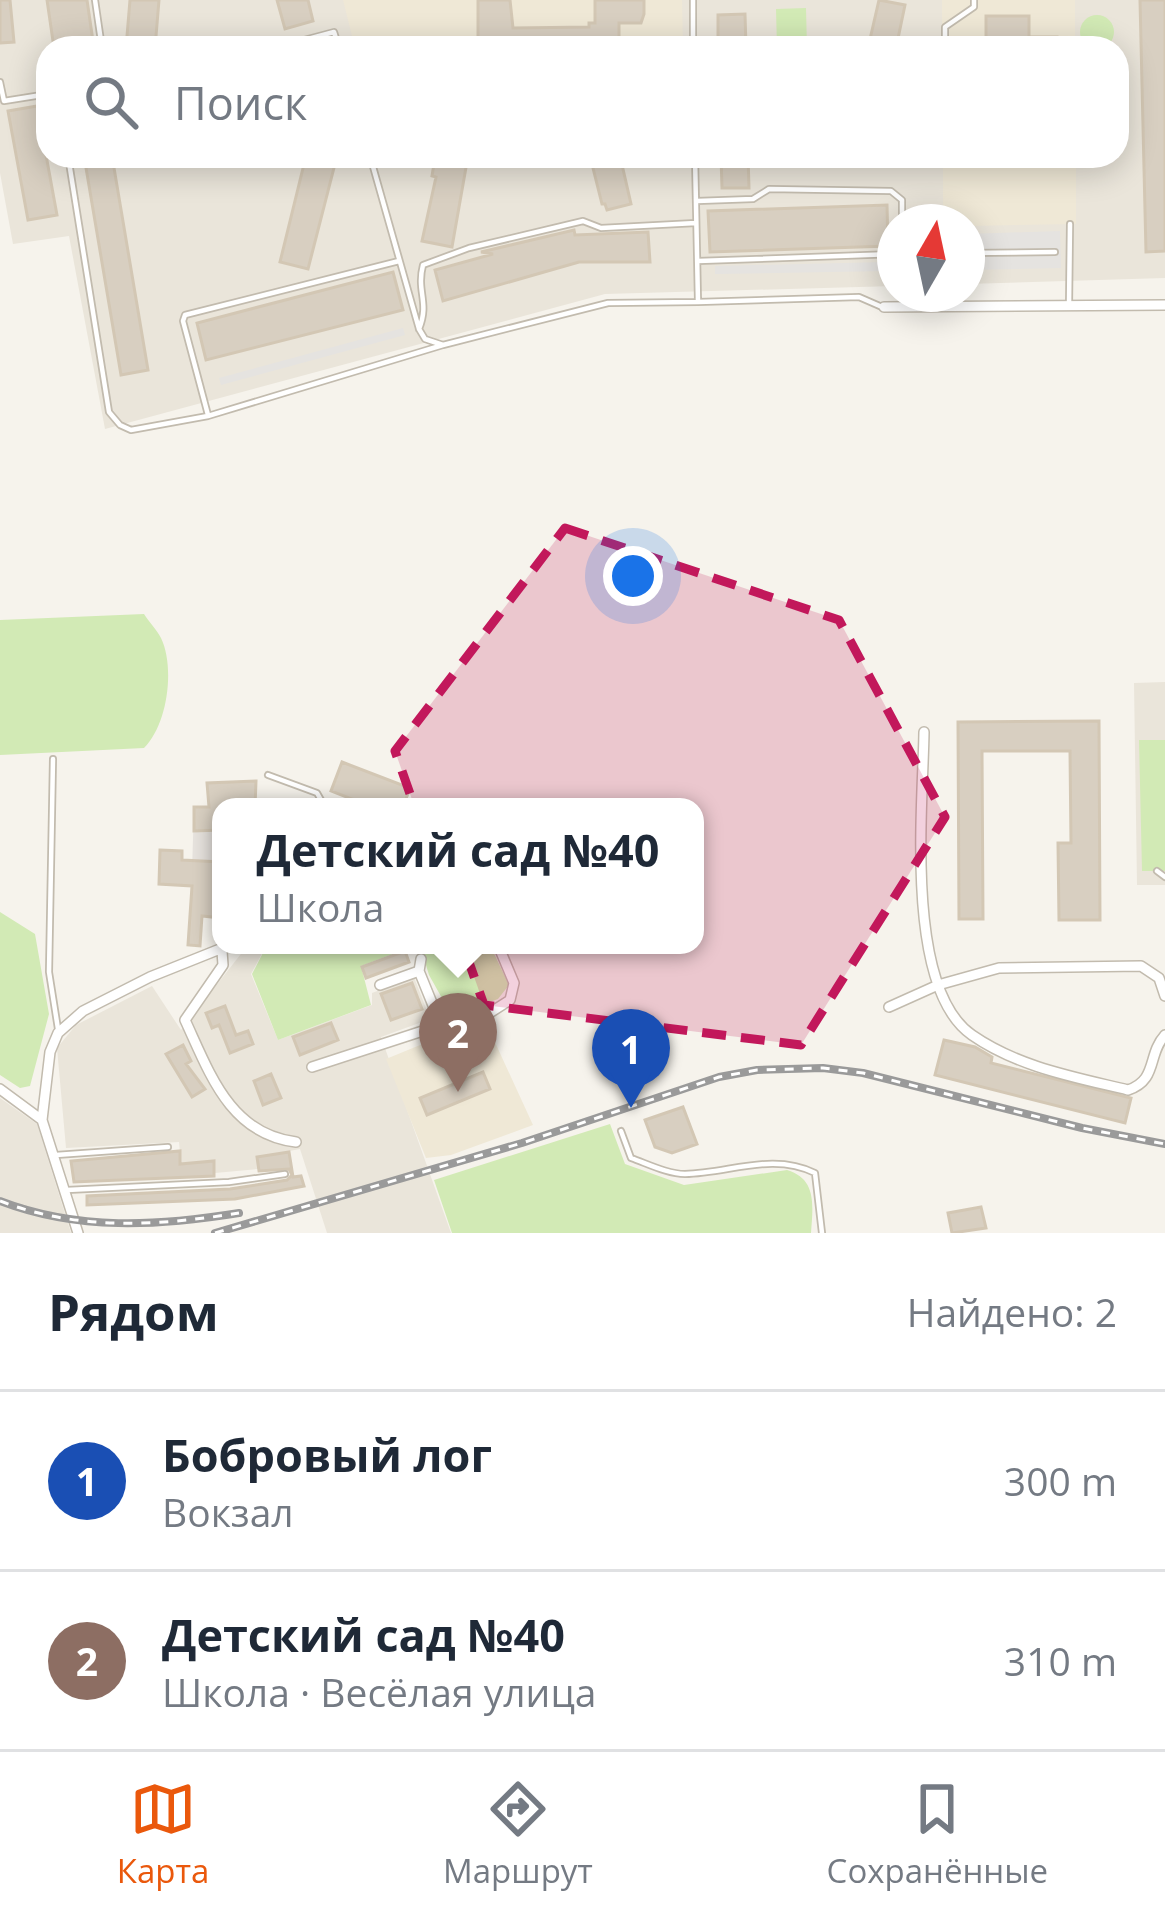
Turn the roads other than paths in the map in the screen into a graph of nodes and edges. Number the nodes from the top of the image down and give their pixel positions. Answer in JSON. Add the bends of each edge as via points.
{"nodes":[{"id":1,"x":95,"y":0,"type":"edge"},
{"id":2,"x":692,"y":0,"type":"edge"},
{"id":3,"x":974,"y":0,"type":"edge"},
{"id":4,"x":100,"y":36,"type":"edge"},
{"id":5,"x":693,"y":36,"type":"edge"},
{"id":6,"x":945,"y":36,"type":"edge"},
{"id":7,"x":0,"y":82,"type":"edge"},
{"id":8,"x":36,"y":96,"type":"edge"},
{"id":9,"x":70,"y":168,"type":"edge"},
{"id":10,"x":373,"y":168,"type":"edge"},
{"id":11,"x":695,"y":168,"type":"edge"},
{"id":12,"x":695,"y":201,"type":"junction"},
{"id":13,"x":902,"y":204,"type":"edge"},
{"id":14,"x":696,"y":223,"type":"junction"},
{"id":15,"x":1070,"y":224,"type":"dead end"},
{"id":16,"x":1055,"y":252,"type":"dead end"},
{"id":17,"x":985,"y":253,"type":"edge"},
{"id":18,"x":877,"y":255,"type":"edge"},
{"id":19,"x":399,"y":261,"type":"junction"},
{"id":20,"x":698,"y":261,"type":"junction"},
{"id":21,"x":698,"y":302,"type":"junction"},
{"id":22,"x":877,"y":303,"type":"edge"},
{"id":23,"x":1069,"y":305,"type":"junction"},
{"id":24,"x":1165,"y":305,"type":"edge"},
{"id":25,"x":985,"y":306,"type":"edge"},
{"id":26,"x":419,"y":329,"type":"junction"},
{"id":27,"x":443,"y":345,"type":"junction"},
{"id":28,"x":208,"y":416,"type":"junction"},
{"id":29,"x":924,"y":732,"type":"dead end"},
{"id":30,"x":53,"y":759,"type":"dead end"},
{"id":31,"x":268,"y":775,"type":"dead end"},
{"id":32,"x":320,"y":798,"type":"edge"},
{"id":33,"x":1157,"y":871,"type":"dead end"},
{"id":34,"x":1165,"y":877,"type":"edge"},
{"id":35,"x":212,"y":953,"type":"edge"},
{"id":36,"x":225,"y":954,"type":"edge"},
{"id":37,"x":502,"y":954,"type":"edge"},
{"id":38,"x":380,"y":985,"type":"dead end"},
{"id":39,"x":938,"y":986,"type":"junction"},
{"id":40,"x":1165,"y":996,"type":"edge"},
{"id":41,"x":889,"y":1007,"type":"dead end"},
{"id":42,"x":441,"y":1025,"type":"junction"},
{"id":43,"x":58,"y":1033,"type":"junction"},
{"id":44,"x":1165,"y":1036,"type":"edge"},
{"id":45,"x":312,"y":1067,"type":"dead end"},
{"id":46,"x":0,"y":1089,"type":"edge"},
{"id":47,"x":42,"y":1120,"type":"junction"},
{"id":48,"x":621,"y":1130,"type":"dead end"},
{"id":49,"x":296,"y":1142,"type":"dead end"},
{"id":50,"x":168,"y":1147,"type":"dead end"},
{"id":51,"x":56,"y":1155,"type":"junction"},
{"id":52,"x":285,"y":1174,"type":"dead end"},
{"id":53,"x":67,"y":1190,"type":"junction"},
{"id":54,"x":78,"y":1233,"type":"edge"},
{"id":55,"x":822,"y":1233,"type":"edge"}],
"edges":[{"from":1,"to":4,"type":"lane"},
{"from":2,"to":5,"type":"lane"},
{"from":3,"to":6,"type":"lane"},
{"from":7,"to":8,"type":"lane","via":[[4,100]]},
{"from":9,"to":28,"type":"lane","via":[[109,412],[131,430]]},
{"from":10,"to":19,"type":"lane"},
{"from":11,"to":12,"type":"lane"},
{"from":12,"to":13,"type":"lane","via":[[753,200],[769,189],[891,191]]},
{"from":12,"to":14,"type":"lane"},
{"from":14,"to":20,"type":"lane"},
{"from":14,"to":26,"type":"lane","via":[[601,228],[583,221],[423,265]]},
{"from":15,"to":23,"type":"lane"},
{"from":16,"to":17,"type":"lane"},
{"from":18,"to":20,"type":"lane"},
{"from":19,"to":26,"type":"lane"},
{"from":19,"to":28,"type":"lane","via":[[185,315]]},
{"from":20,"to":21,"type":"lane"},
{"from":21,"to":22,"type":"lane"},
{"from":21,"to":27,"type":"lane","via":[[608,304]]},
{"from":23,"to":24,"type":"street"},
{"from":23,"to":25,"type":"street"},
{"from":26,"to":27,"type":"lane"},
{"from":27,"to":28,"type":"lane"},
{"from":29,"to":39,"type":"street","via":[[920,893]]},
{"from":30,"to":43,"type":"lane","via":[[49,972]]},
{"from":31,"to":32,"type":"lane"},
{"from":33,"to":34,"type":"lane"},
{"from":35,"to":43,"type":"street","via":[[150,977]]},
{"from":36,"to":49,"type":"street","via":[[185,1020],[226,1100],[251,1129]]},
{"from":37,"to":42,"type":"street","via":[[514,983],[510,1000]]},
{"from":38,"to":42,"type":"street","via":[[420,965]]},
{"from":39,"to":40,"type":"street","via":[[999,968],[1141,966],[1159,977]]},
{"from":39,"to":41,"type":"street"},
{"from":39,"to":44,"type":"street","via":[[966,1032],[1000,1051],[1128,1090],[1151,1074]]},
{"from":42,"to":45,"type":"street"},
{"from":43,"to":47,"type":"street"},
{"from":46,"to":47,"type":"street"},
{"from":47,"to":51,"type":"street"},
{"from":48,"to":55,"type":"lane","via":[[632,1158],[681,1174],[774,1163],[815,1173]]},
{"from":50,"to":51,"type":"lane"},
{"from":51,"to":53,"type":"street"},
{"from":52,"to":53,"type":"lane"},
{"from":53,"to":54,"type":"street"}]}
